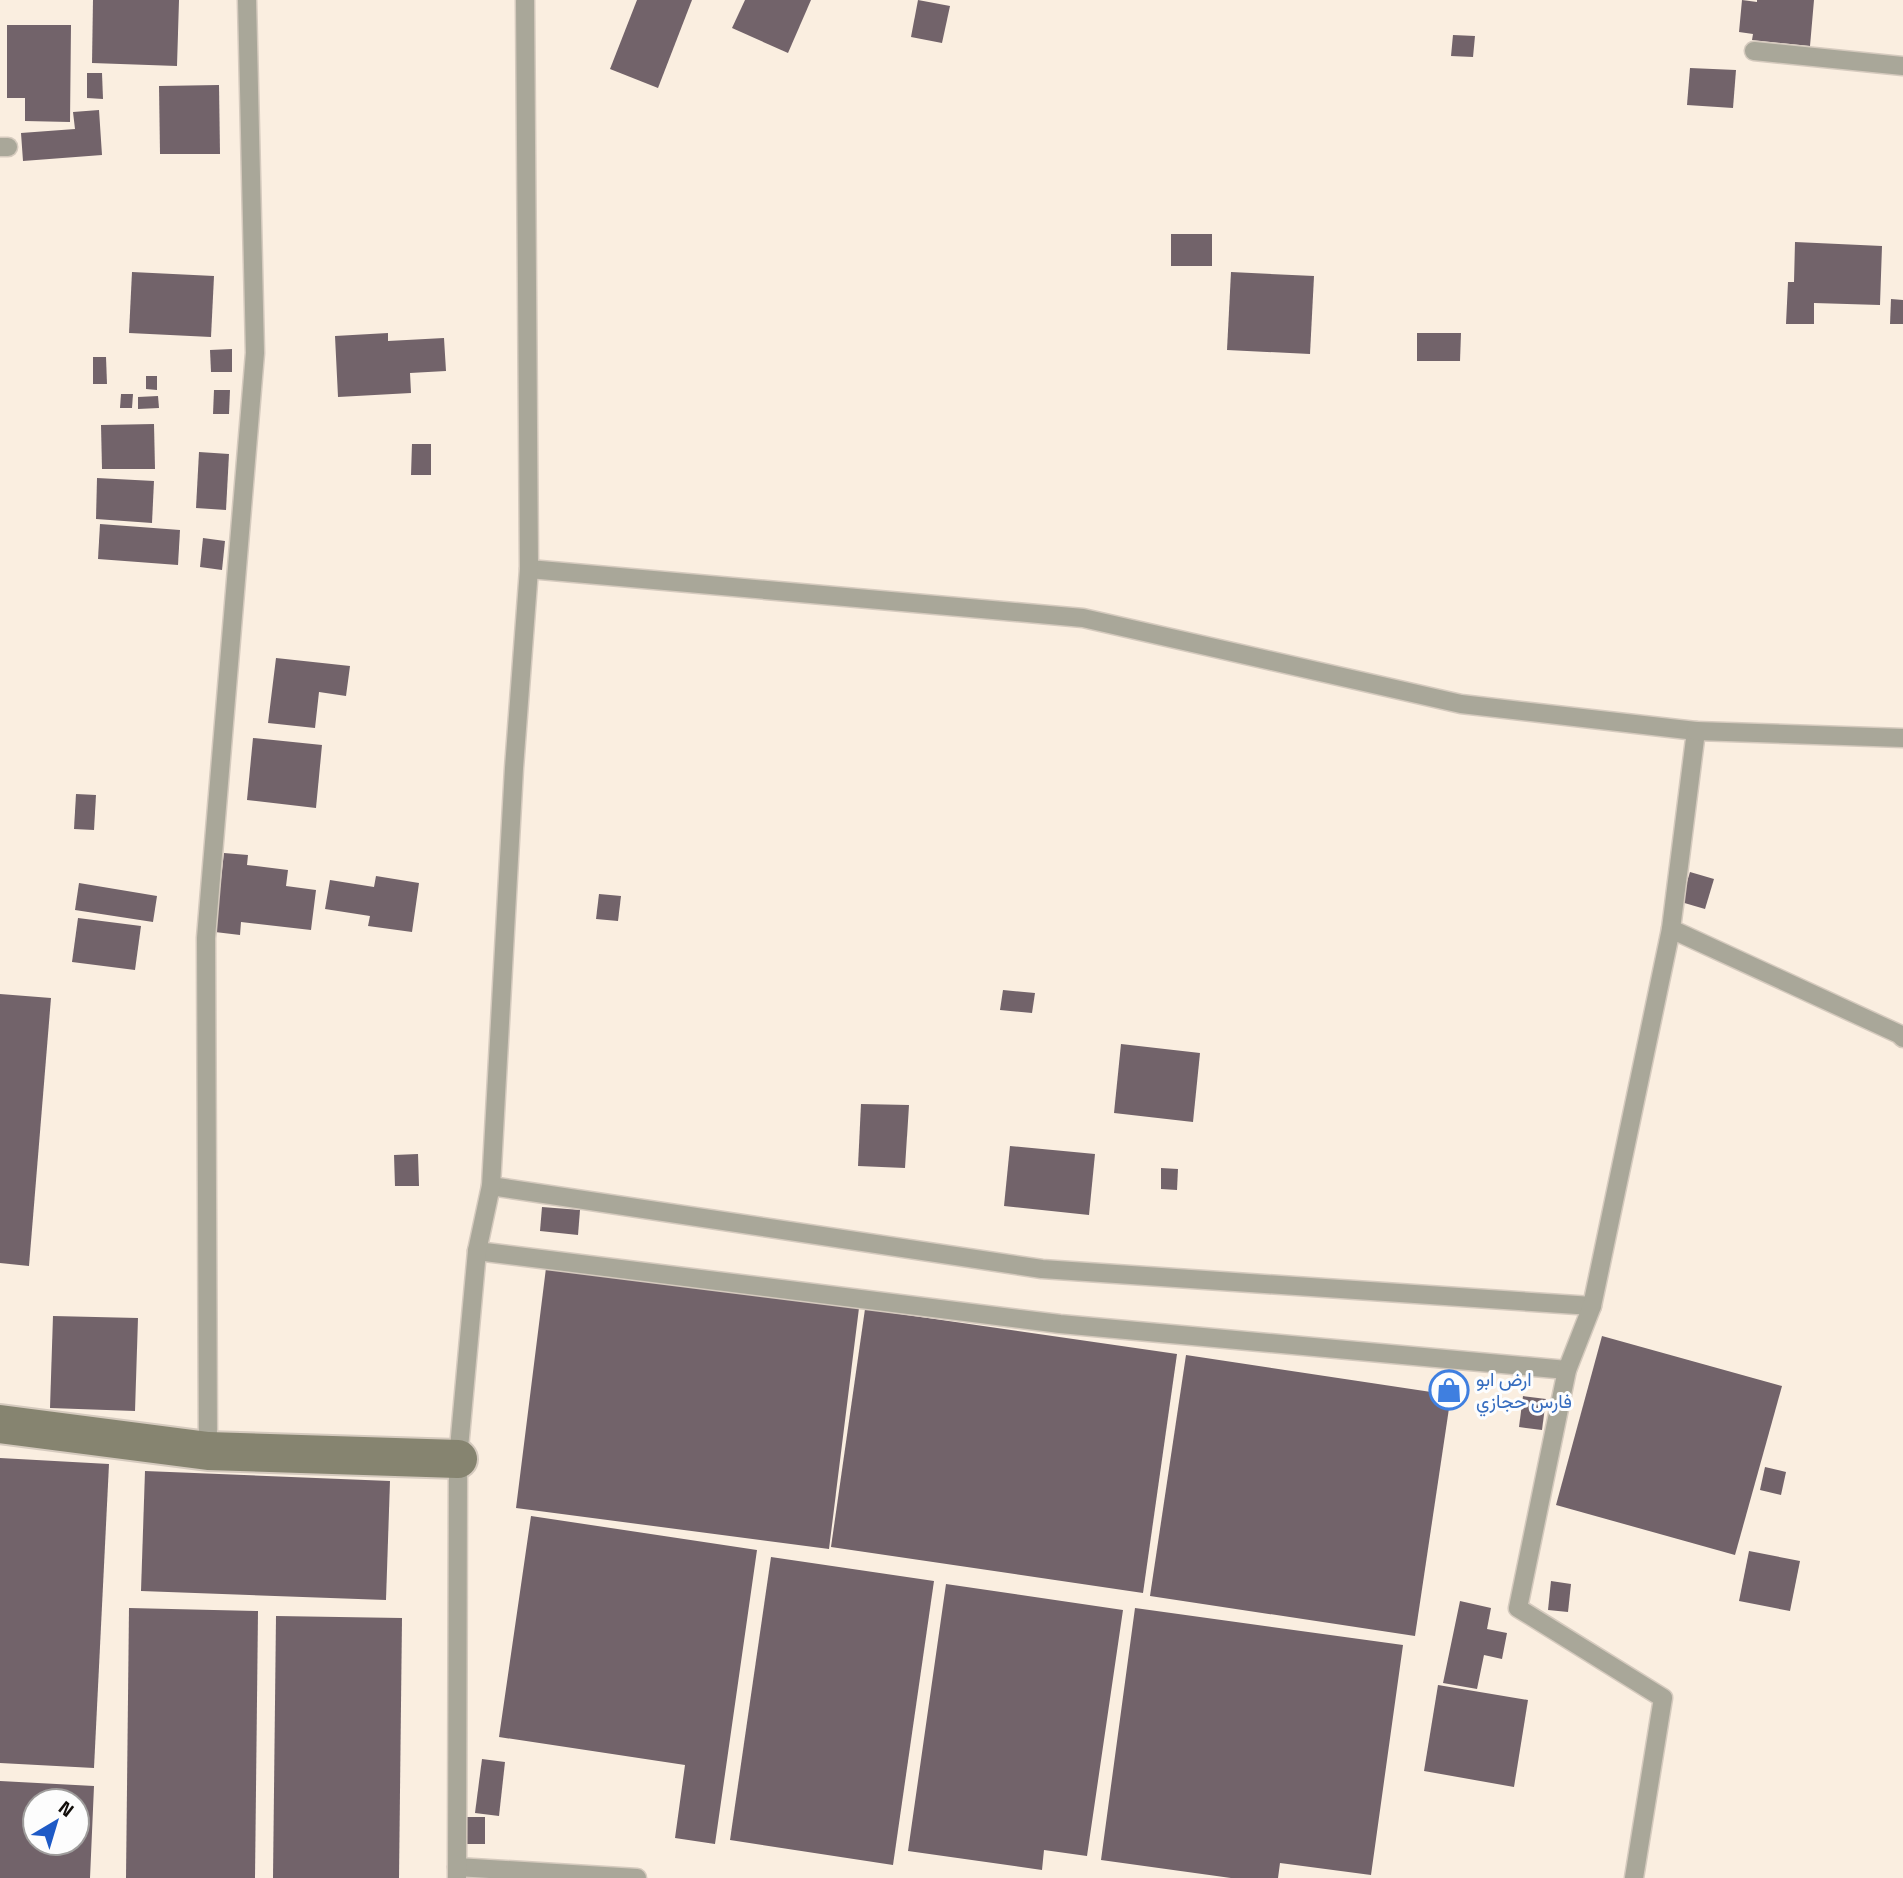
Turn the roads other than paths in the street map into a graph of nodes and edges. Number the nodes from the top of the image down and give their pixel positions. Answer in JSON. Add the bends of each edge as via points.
{"nodes":[{"id":1,"x":247,"y":0,"type":"edge"},
{"id":2,"x":525,"y":0,"type":"edge"},
{"id":3,"x":1754,"y":51,"type":"dead end"},
{"id":4,"x":1903,"y":66,"type":"edge"},
{"id":5,"x":528,"y":569,"type":"junction"},
{"id":6,"x":1696,"y":731,"type":"junction"},
{"id":7,"x":1903,"y":738,"type":"edge"},
{"id":8,"x":1671,"y":929,"type":"junction"},
{"id":9,"x":1903,"y":1038,"type":"edge"},
{"id":10,"x":491,"y":1186,"type":"junction"},
{"id":11,"x":477,"y":1251,"type":"junction"},
{"id":12,"x":1592,"y":1306,"type":"junction"},
{"id":13,"x":1567,"y":1370,"type":"junction"},
{"id":14,"x":0,"y":1424,"type":"edge"},
{"id":15,"x":208,"y":1451,"type":"junction"},
{"id":16,"x":458,"y":1460,"type":"junction"},
{"id":17,"x":457,"y":1872,"type":"edge"},
{"id":18,"x":637,"y":1878,"type":"edge"},
{"id":19,"x":1634,"y":1878,"type":"edge"}],
"edges":[{"from":1,"to":15,"type":"lane","via":[[255,353],[206,938]]},
{"from":2,"to":5,"type":"lane"},
{"from":3,"to":4,"type":"lane"},
{"from":5,"to":6,"type":"lane","via":[[1083,618],[1461,704]]},
{"from":5,"to":10,"type":"lane"},
{"from":6,"to":7,"type":"lane"},
{"from":6,"to":8,"type":"lane"},
{"from":8,"to":9,"type":"lane"},
{"from":8,"to":12,"type":"lane"},
{"from":10,"to":11,"type":"lane"},
{"from":10,"to":12,"type":"lane","via":[[1042,1269]]},
{"from":11,"to":13,"type":"lane","via":[[1060,1324]]},
{"from":11,"to":16,"type":"lane"},
{"from":12,"to":13,"type":"lane"},
{"from":13,"to":19,"type":"lane","via":[[1518,1608],[1663,1698]]},
{"from":14,"to":15,"type":"street"},
{"from":15,"to":16,"type":"street"},
{"from":16,"to":17,"type":"lane"},
{"from":17,"to":18,"type":"lane"}]}
